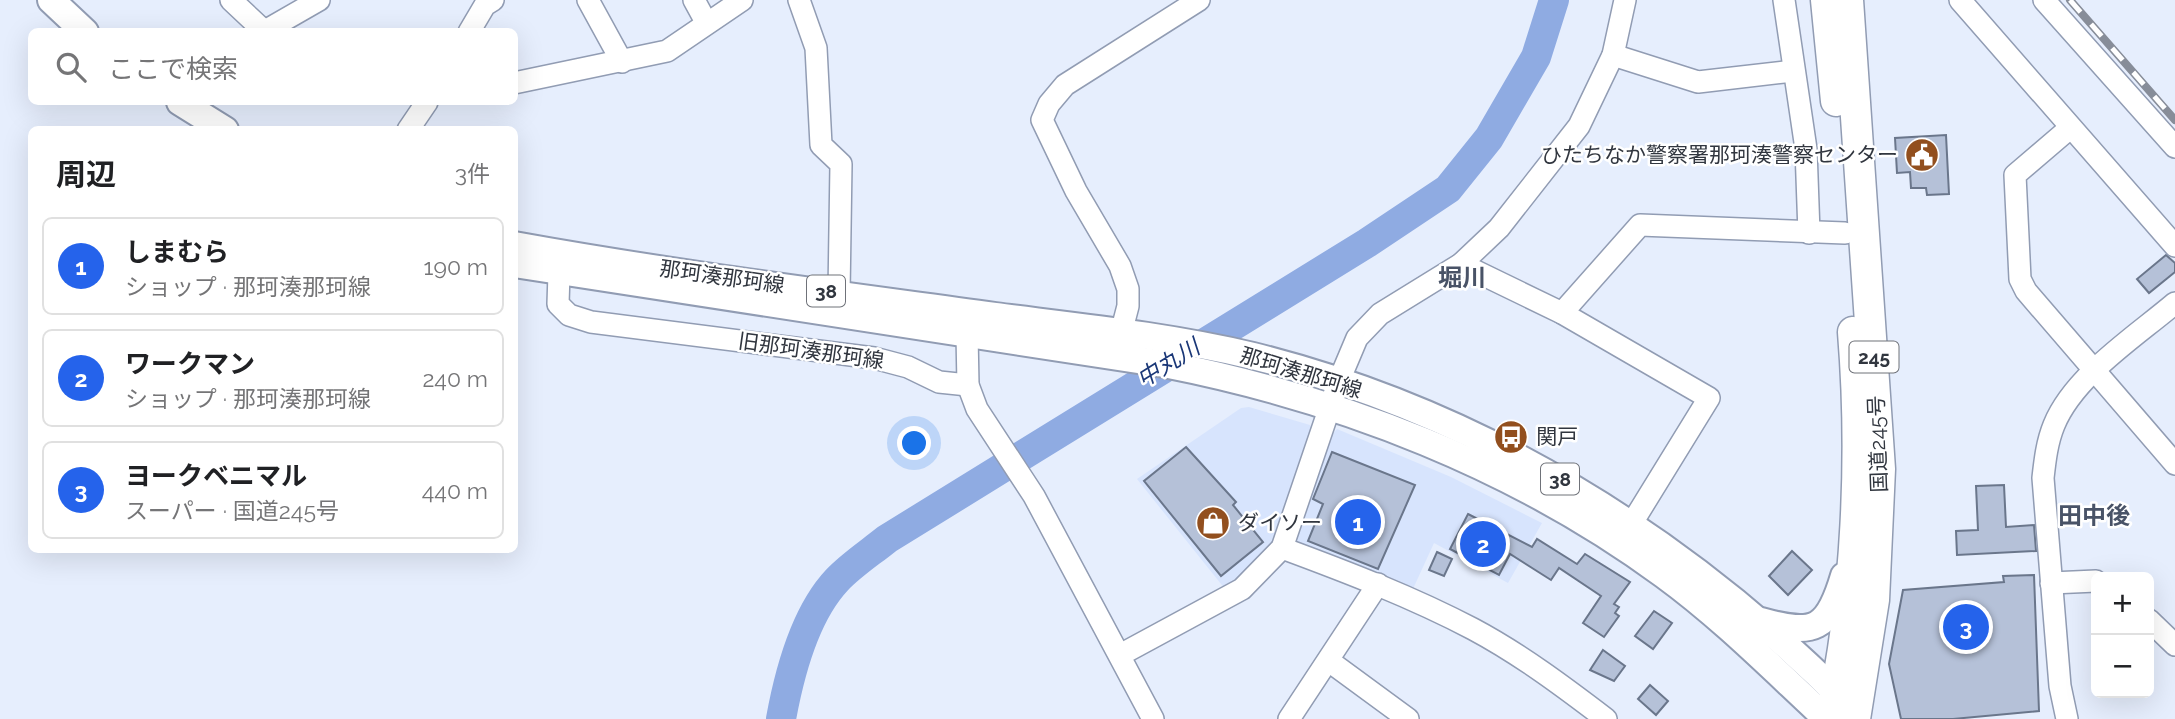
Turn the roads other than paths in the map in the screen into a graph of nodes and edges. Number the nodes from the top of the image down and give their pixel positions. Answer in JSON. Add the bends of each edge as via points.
{"nodes":[{"id":1,"x":51,"y":0,"type":"edge"},
{"id":2,"x":231,"y":0,"type":"edge"},
{"id":3,"x":320,"y":0,"type":"edge"},
{"id":4,"x":588,"y":0,"type":"edge"},
{"id":5,"x":694,"y":0,"type":"edge"},
{"id":6,"x":743,"y":0,"type":"edge"},
{"id":7,"x":799,"y":0,"type":"edge"},
{"id":8,"x":1199,"y":0,"type":"edge"},
{"id":9,"x":1625,"y":0,"type":"edge"},
{"id":10,"x":1784,"y":0,"type":"edge"},
{"id":11,"x":1826,"y":0,"type":"edge"},
{"id":12,"x":1848,"y":0,"type":"edge"},
{"id":13,"x":1960,"y":0,"type":"edge"},
{"id":14,"x":2044,"y":0,"type":"edge"},
{"id":15,"x":486,"y":2,"type":"edge"},
{"id":16,"x":706,"y":22,"type":"junction"},
{"id":17,"x":81,"y":28,"type":"edge"},
{"id":18,"x":262,"y":28,"type":"edge"},
{"id":19,"x":270,"y":28,"type":"edge"},
{"id":20,"x":471,"y":28,"type":"edge"},
{"id":21,"x":1613,"y":55,"type":"junction"},
{"id":22,"x":622,"y":62,"type":"junction"},
{"id":23,"x":1793,"y":71,"type":"junction"},
{"id":24,"x":518,"y":82,"type":"edge"},
{"id":25,"x":185,"y":105,"type":"edge"},
{"id":26,"x":426,"y":105,"type":"edge"},
{"id":27,"x":219,"y":126,"type":"edge"},
{"id":28,"x":411,"y":126,"type":"edge"},
{"id":29,"x":2070,"y":128,"type":"junction"},
{"id":30,"x":2175,"y":147,"type":"edge"},
{"id":31,"x":1809,"y":233,"type":"junction"},
{"id":32,"x":1845,"y":233,"type":"junction"},
{"id":33,"x":518,"y":245,"type":"edge"},
{"id":34,"x":2175,"y":246,"type":"edge"},
{"id":35,"x":1461,"y":264,"type":"junction"},
{"id":36,"x":518,"y":265,"type":"edge"},
{"id":37,"x":559,"y":273,"type":"junction"},
{"id":38,"x":839,"y":293,"type":"junction"},
{"id":39,"x":2175,"y":303,"type":"edge"},
{"id":40,"x":1562,"y":313,"type":"junction"},
{"id":41,"x":967,"y":334,"type":"junction"},
{"id":42,"x":1129,"y":334,"type":"junction"},
{"id":43,"x":2094,"y":373,"type":"junction"},
{"id":44,"x":968,"y":385,"type":"junction"},
{"id":45,"x":1334,"y":394,"type":"junction"},
{"id":46,"x":2175,"y":464,"type":"edge"},
{"id":47,"x":1632,"y":523,"type":"junction"},
{"id":48,"x":1282,"y":548,"type":"junction"},
{"id":49,"x":1852,"y":549,"type":"junction"},
{"id":50,"x":2091,"y":581,"type":"edge"},
{"id":51,"x":2051,"y":583,"type":"junction"},
{"id":52,"x":1378,"y":584,"type":"junction"},
{"id":53,"x":1756,"y":620,"type":"junction"},
{"id":54,"x":2154,"y":625,"type":"edge"},
{"id":55,"x":2175,"y":645,"type":"edge"},
{"id":56,"x":1120,"y":655,"type":"junction"},
{"id":57,"x":1329,"y":661,"type":"junction"},
{"id":58,"x":1844,"y":714,"type":"edge"},
{"id":59,"x":1153,"y":719,"type":"edge"},
{"id":60,"x":1289,"y":719,"type":"edge"},
{"id":61,"x":1408,"y":719,"type":"edge"},
{"id":62,"x":1606,"y":719,"type":"edge"},
{"id":63,"x":2067,"y":719,"type":"edge"}],
"edges":[{"from":1,"to":17,"type":"main road"},
{"from":2,"to":18,"type":"street"},
{"from":3,"to":19,"type":"street"},
{"from":4,"to":22,"type":"street"},
{"from":5,"to":16,"type":"street"},
{"from":6,"to":16,"type":"street"},
{"from":7,"to":38,"type":"street","via":[[816,48],[821,145],[841,164]]},
{"from":8,"to":42,"type":"street","via":[[1065,85],[1042,120],[1120,266],[1128,289]]},
{"from":9,"to":21,"type":"street"},
{"from":10,"to":23,"type":"street"},
{"from":11,"to":32,"type":"highway","name":"国道245号","number":"245"},
{"from":12,"to":58,"type":"highway","name":"国道245号","number":"245","via":[[1880,469],[1874,600]]},
{"from":13,"to":29,"type":"street"},
{"from":14,"to":30,"type":"street"},
{"from":15,"to":20,"type":"street"},
{"from":16,"to":22,"type":"street","via":[[667,51]]},
{"from":21,"to":23,"type":"street","via":[[1698,82]]},
{"from":21,"to":35,"type":"street","via":[[1579,126],[1500,228]]},
{"from":22,"to":24,"type":"street"},
{"from":23,"to":31,"type":"street","via":[[1806,149]]},
{"from":25,"to":27,"type":"main road"},
{"from":26,"to":28,"type":"street"},
{"from":29,"to":34,"type":"street"},
{"from":29,"to":43,"type":"street","via":[[2015,175],[2021,279]]},
{"from":31,"to":32,"type":"street"},
{"from":31,"to":40,"type":"street","via":[[1640,225]]},
{"from":32,"to":49,"type":"highway","name":"国道245号","number":"245","via":[[1854,354]]},
{"from":33,"to":38,"type":"main road","name":"那珂湊那珂線","number":"38"},
{"from":35,"to":40,"type":"street"},
{"from":35,"to":45,"type":"street","via":[[1380,314],[1357,338]]},
{"from":36,"to":37,"type":"main road","name":"那珂湊那珂線","number":"38"},
{"from":37,"to":41,"type":"main road","name":"那珂湊那珂線","number":"38"},
{"from":37,"to":44,"type":"street","name":"旧那珂湊那珂線","via":[[558,304],[569,315],[591,322],[874,358],[939,382]]},
{"from":38,"to":42,"type":"main road","name":"那珂湊那珂線","number":"38"},
{"from":39,"to":43,"type":"street"},
{"from":40,"to":47,"type":"street","via":[[1709,398]]},
{"from":41,"to":44,"type":"street"},
{"from":41,"to":45,"type":"main road","name":"那珂湊那珂線","number":"38"},
{"from":42,"to":45,"type":"main road","name":"那珂湊那珂線","number":"38","via":[[1255,357]]},
{"from":43,"to":46,"type":"street"},
{"from":43,"to":51,"type":"street","via":[[2062,408],[2047,445],[2042,478]]},
{"from":44,"to":56,"type":"street","via":[[977,409],[1034,496]]},
{"from":45,"to":47,"type":"main road","name":"那珂湊那珂線","number":"38","via":[[1462,429],[1541,468]]},
{"from":45,"to":48,"type":"street"},
{"from":45,"to":58,"type":"main road","name":"那珂湊那珂線","number":"38","via":[[1530,493],[1619,544]]},
{"from":47,"to":53,"type":"main road","name":"那珂湊那珂線","number":"38"},
{"from":48,"to":52,"type":"street"},
{"from":48,"to":56,"type":"street","via":[[1242,589]]},
{"from":49,"to":53,"type":"main road","via":[[1835,606],[1810,629]]},
{"from":49,"to":58,"type":"highway","name":"国道245号","number":"245"},
{"from":50,"to":51,"type":"street"},
{"from":51,"to":63,"type":"street"},
{"from":52,"to":57,"type":"street"},
{"from":52,"to":62,"type":"street","via":[[1474,630]]},
{"from":53,"to":58,"type":"main road","name":"那珂湊那珂線","number":"38"},
{"from":54,"to":55,"type":"street"},
{"from":56,"to":59,"type":"street"},
{"from":57,"to":60,"type":"street"},
{"from":57,"to":61,"type":"street"}]}
